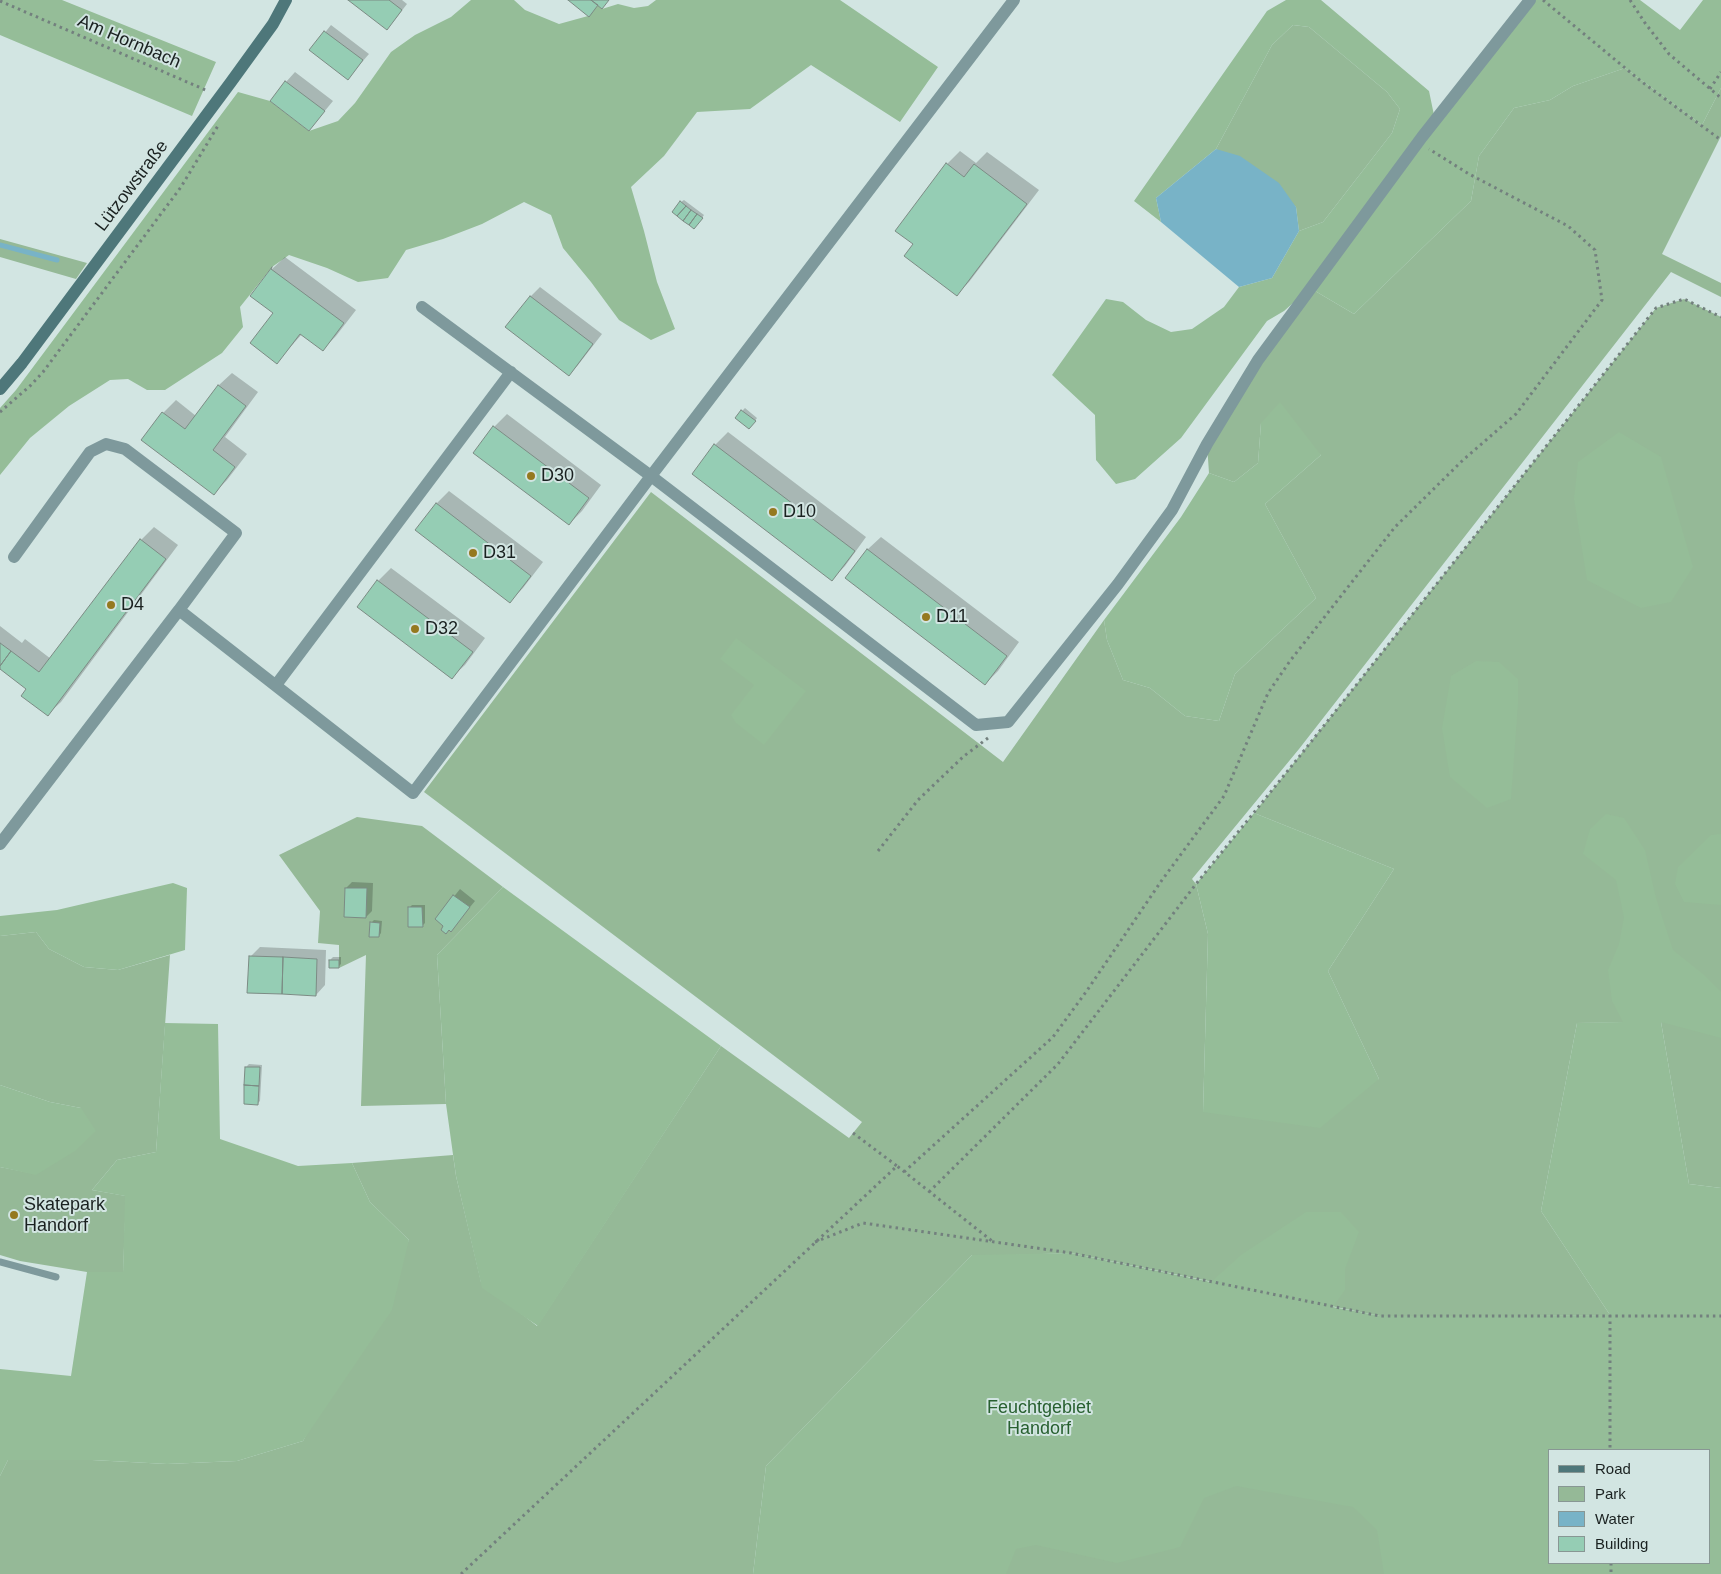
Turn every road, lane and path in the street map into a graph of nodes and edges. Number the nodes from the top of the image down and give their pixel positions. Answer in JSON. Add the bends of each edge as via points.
{"nodes":[{"id":1,"x":286,"y":0,"type":"edge"},
{"id":2,"x":1014,"y":0,"type":"edge"},
{"id":3,"x":1530,"y":0,"type":"edge"},
{"id":4,"x":1542,"y":0,"type":"edge"},
{"id":5,"x":1630,"y":0,"type":"edge"},
{"id":6,"x":0,"y":1,"type":"edge"},
{"id":7,"x":1721,"y":72,"type":"edge"},
{"id":8,"x":1710,"y":89,"type":"junction"},
{"id":9,"x":220,"y":96,"type":"junction"},
{"id":10,"x":1721,"y":98,"type":"edge"},
{"id":11,"x":224,"y":117,"type":"dead end"},
{"id":12,"x":1721,"y":140,"type":"edge"},
{"id":13,"x":1418,"y":142,"type":"junction"},
{"id":14,"x":422,"y":307,"type":"dead end"},
{"id":15,"x":1721,"y":317,"type":"edge"},
{"id":16,"x":511,"y":372,"type":"junction"},
{"id":17,"x":0,"y":389,"type":"edge"},
{"id":18,"x":0,"y":412,"type":"edge"},
{"id":19,"x":651,"y":476,"type":"junction"},
{"id":20,"x":14,"y":557,"type":"dead end"},
{"id":21,"x":179,"y":610,"type":"junction"},
{"id":22,"x":276,"y":686,"type":"junction"},
{"id":23,"x":1008,"y":722,"type":"junction"},
{"id":24,"x":0,"y":844,"type":"edge"},
{"id":25,"x":878,"y":851,"type":"dead end"},
{"id":26,"x":853,"y":1133,"type":"dead end"},
{"id":27,"x":897,"y":1166,"type":"junction"},
{"id":28,"x":904,"y":1172,"type":"junction"},
{"id":29,"x":930,"y":1192,"type":"junction"},
{"id":30,"x":815,"y":1242,"type":"junction"},
{"id":31,"x":993,"y":1242,"type":"junction"},
{"id":32,"x":0,"y":1262,"type":"edge"},
{"id":33,"x":56,"y":1277,"type":"dead end"},
{"id":34,"x":1610,"y":1315,"type":"junction"},
{"id":35,"x":1721,"y":1316,"type":"edge"},
{"id":36,"x":1610,"y":1449,"type":"edge"},
{"id":37,"x":461,"y":1574,"type":"edge"}],
"edges":[{"from":1,"to":9,"type":"street","name":"Lützowstraße","via":[[273,24]]},
{"from":2,"to":19,"type":"street"},
{"from":3,"to":13,"type":"street"},
{"from":4,"to":12,"type":"path","via":[[1642,82]]},
{"from":5,"to":8,"type":"path","via":[[1668,54]]},
{"from":6,"to":9,"type":"path","name":"Am Hornbach"},
{"from":7,"to":8,"type":"path"},
{"from":8,"to":10,"type":"path"},
{"from":9,"to":17,"type":"street","name":"Lützowstraße"},
{"from":11,"to":18,"type":"path","via":[[181,187],[43,372]]},
{"from":13,"to":23,"type":"street","via":[[1258,360],[1172,510],[1118,584]]},
{"from":13,"to":28,"type":"path","via":[[1469,174],[1568,226],[1595,250],[1602,300],[1516,414],[1463,460],[1395,527],[1290,661],[1268,693],[1224,796],[1053,1037]]},
{"from":14,"to":16,"type":"street"},
{"from":15,"to":29,"type":"path","via":[[1684,299],[1656,308],[1196,884],[1058,1064]]},
{"from":16,"to":19,"type":"street"},
{"from":16,"to":22,"type":"street"},
{"from":19,"to":22,"type":"street","via":[[413,793]]},
{"from":19,"to":23,"type":"street","via":[[976,726]]},
{"from":20,"to":21,"type":"street","via":[[90,452],[106,444],[125,448],[236,534]]},
{"from":21,"to":22,"type":"street"},
{"from":21,"to":24,"type":"street"},
{"from":23,"to":25,"type":"path","via":[[964,756],[918,800]]},
{"from":26,"to":27,"type":"path"},
{"from":27,"to":28,"type":"path"},
{"from":27,"to":30,"type":"path"},
{"from":28,"to":29,"type":"path"},
{"from":29,"to":31,"type":"path"},
{"from":30,"to":31,"type":"path","via":[[863,1223]]},
{"from":30,"to":37,"type":"path"},
{"from":31,"to":34,"type":"path","via":[[1071,1253],[1380,1316]]},
{"from":32,"to":33,"type":"lane"},
{"from":34,"to":35,"type":"path"},
{"from":34,"to":36,"type":"path"}]}
